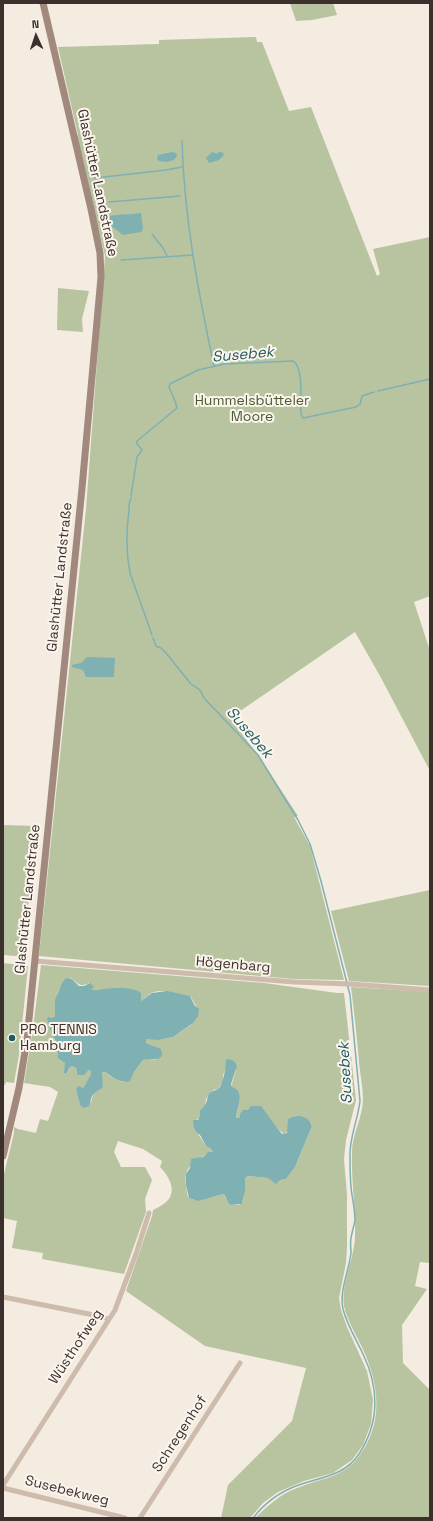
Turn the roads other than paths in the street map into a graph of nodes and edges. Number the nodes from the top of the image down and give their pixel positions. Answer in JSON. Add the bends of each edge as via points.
{"nodes":[{"id":1,"x":43,"y":3,"type":"edge"},
{"id":2,"x":35,"y":961,"type":"junction"},
{"id":3,"x":430,"y":990,"type":"edge"},
{"id":4,"x":3,"y":1156,"type":"edge"},
{"id":5,"x":149,"y":1213,"type":"dead end"},
{"id":6,"x":3,"y":1297,"type":"edge"},
{"id":7,"x":108,"y":1319,"type":"junction"},
{"id":8,"x":240,"y":1363,"type":"dead end"},
{"id":9,"x":3,"y":1485,"type":"edge"},
{"id":10,"x":3,"y":1488,"type":"edge"},
{"id":11,"x":125,"y":1518,"type":"edge"},
{"id":12,"x":140,"y":1518,"type":"edge"}],
"edges":[{"from":1,"to":2,"type":"street","name":"Glashütter Landstraße","via":[[102,266]]},
{"from":2,"to":3,"type":"street","name":"Högenbarg"},
{"from":2,"to":4,"type":"street","name":"Glashütter Landstraße","via":[[23,1066]]},
{"from":5,"to":7,"type":"street","name":"Wüsthofweg","via":[[125,1285],[115,1310]]},
{"from":6,"to":7,"type":"street"},
{"from":7,"to":9,"type":"street","name":"Wüsthofweg"},
{"from":8,"to":12,"type":"street","name":"Schregenhof"},
{"from":10,"to":11,"type":"street","name":"Susebekweg"}]}
